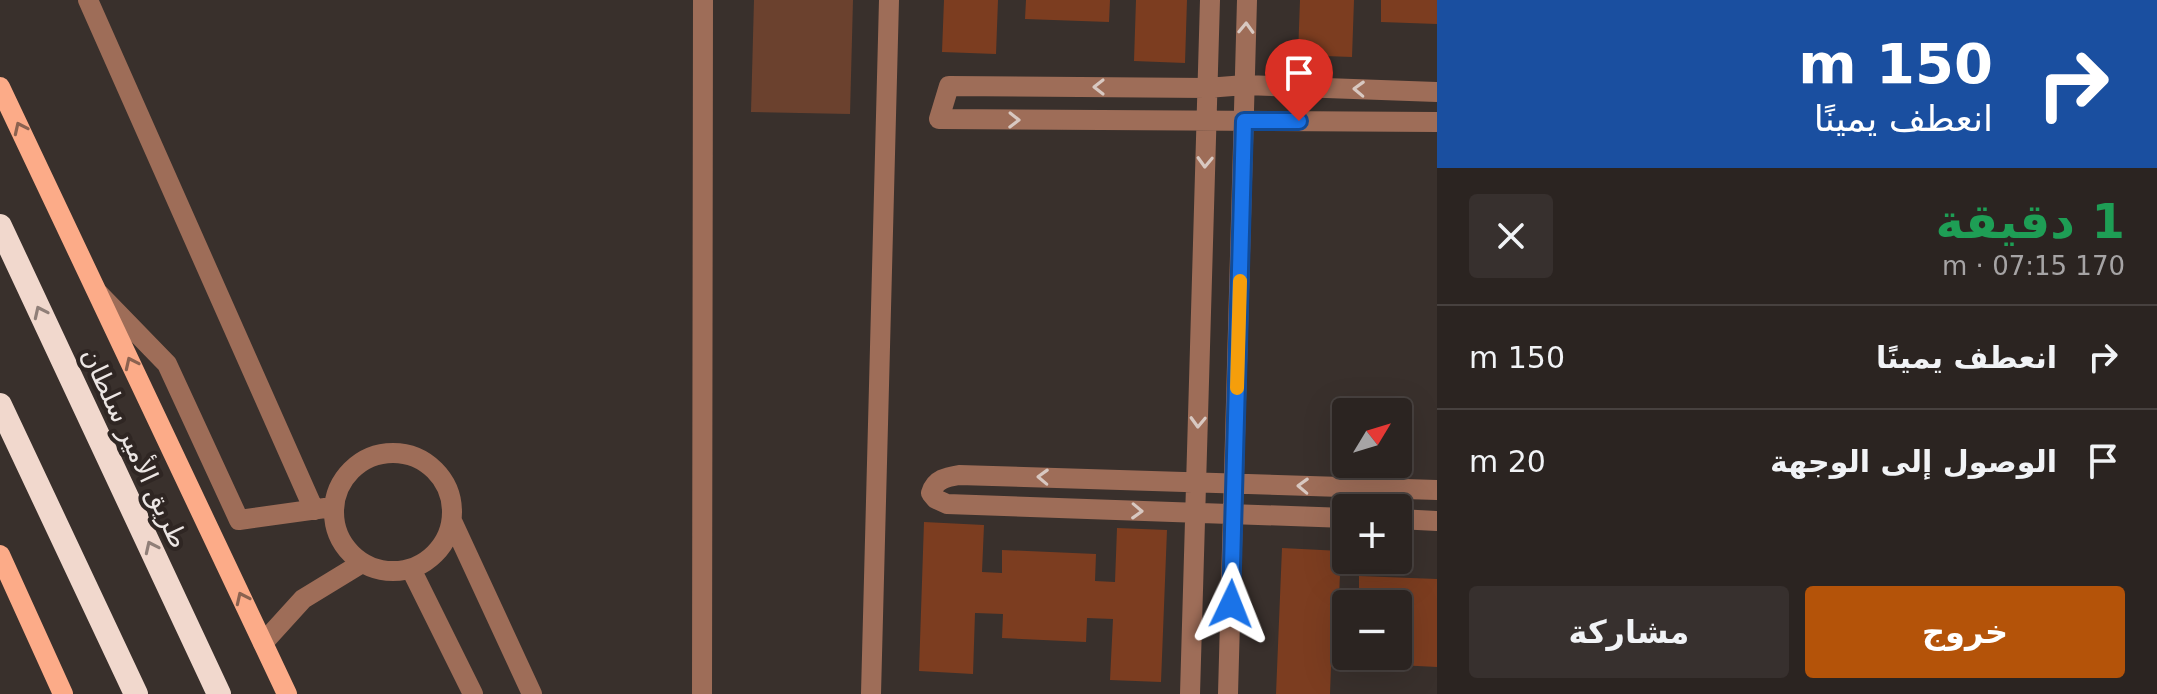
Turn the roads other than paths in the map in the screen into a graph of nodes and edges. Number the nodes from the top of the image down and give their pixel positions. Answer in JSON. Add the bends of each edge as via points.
{"nodes":[{"id":1,"x":88,"y":0,"type":"edge"},
{"id":2,"x":703,"y":0,"type":"edge"},
{"id":3,"x":889,"y":0,"type":"edge"},
{"id":4,"x":1210,"y":0,"type":"edge"},
{"id":5,"x":1247,"y":0,"type":"edge"},
{"id":6,"x":1245,"y":85,"type":"junction"},
{"id":7,"x":0,"y":87,"type":"edge"},
{"id":8,"x":1207,"y":88,"type":"junction"},
{"id":9,"x":1437,"y":92,"type":"edge"},
{"id":10,"x":1206,"y":121,"type":"junction"},
{"id":11,"x":1244,"y":121,"type":"junction"},
{"id":12,"x":1437,"y":122,"type":"edge"},
{"id":13,"x":0,"y":226,"type":"edge"},
{"id":14,"x":97,"y":293,"type":"junction"},
{"id":15,"x":0,"y":405,"type":"edge"},
{"id":16,"x":1196,"y":482,"type":"junction"},
{"id":17,"x":1234,"y":483,"type":"junction"},
{"id":18,"x":1437,"y":490,"type":"edge"},
{"id":19,"x":323,"y":508,"type":"junction"},
{"id":20,"x":1195,"y":513,"type":"junction"},
{"id":21,"x":1233,"y":514,"type":"junction"},
{"id":22,"x":1332,"y":518,"type":"edge"},
{"id":23,"x":1412,"y":520,"type":"edge"},
{"id":24,"x":452,"y":521,"type":"junction"},
{"id":25,"x":1437,"y":521,"type":"edge"},
{"id":26,"x":0,"y":555,"type":"edge"},
{"id":27,"x":362,"y":563,"type":"junction"},
{"id":28,"x":411,"y":569,"type":"junction"},
{"id":29,"x":263,"y":643,"type":"junction"},
{"id":30,"x":63,"y":694,"type":"edge"},
{"id":31,"x":136,"y":694,"type":"edge"},
{"id":32,"x":219,"y":694,"type":"edge"},
{"id":33,"x":287,"y":694,"type":"edge"},
{"id":34,"x":473,"y":694,"type":"edge"},
{"id":35,"x":532,"y":694,"type":"edge"},
{"id":36,"x":702,"y":694,"type":"edge"},
{"id":37,"x":871,"y":694,"type":"edge"},
{"id":38,"x":1190,"y":694,"type":"edge"},
{"id":39,"x":1228,"y":694,"type":"edge"}],
"edges":[{"from":1,"to":19,"type":"street"},
{"from":2,"to":36,"type":"street"},
{"from":3,"to":37,"type":"street"},
{"from":4,"to":8,"type":"street"},
{"from":6,"to":5,"type":"street","one_way":true},
{"from":6,"to":8,"type":"street"},
{"from":9,"to":6,"type":"street","one_way":true},
{"from":6,"to":11,"type":"street"},
{"from":14,"to":7,"type":"main road","one_way":true},
{"from":8,"to":10,"type":"street"},
{"from":8,"to":10,"type":"street","one_way":true,"via":[[949,86],[939,119]]},
{"from":10,"to":11,"type":"street"},
{"from":10,"to":16,"type":"street","one_way":true},
{"from":11,"to":12,"type":"street"},
{"from":11,"to":17,"type":"street"},
{"from":32,"to":13,"type":"highway","name":"طريق الأمير سلطان","one_way":true},
{"from":14,"to":19,"type":"street","via":[[167,364],[239,520]]},
{"from":29,"to":14,"type":"main road","one_way":true},
{"from":15,"to":31,"type":"highway"},
{"from":16,"to":17,"type":"street"},
{"from":16,"to":20,"type":"street"},
{"from":16,"to":20,"type":"street","one_way":true,"via":[[959,475],[943,478],[931,493],[947,504]]},
{"from":18,"to":17,"type":"street","one_way":true},
{"from":17,"to":21,"type":"street"},
{"from":19,"to":24,"type":"street","via":[[362,460],[399,452],[418,458],[445,484]]},
{"from":19,"to":27,"type":"street","via":[[349,553]]},
{"from":20,"to":21,"type":"street"},
{"from":20,"to":38,"type":"street"},
{"from":21,"to":22,"type":"street"},
{"from":21,"to":39,"type":"street"},
{"from":23,"to":25,"type":"street"},
{"from":24,"to":28,"type":"street","via":[[439,551]]},
{"from":24,"to":35,"type":"street"},
{"from":26,"to":30,"type":"main road"},
{"from":27,"to":28,"type":"street","via":[[394,572]]},
{"from":27,"to":29,"type":"street","via":[[303,599]]},
{"from":28,"to":34,"type":"street"},
{"from":29,"to":33,"type":"main road"}]}
